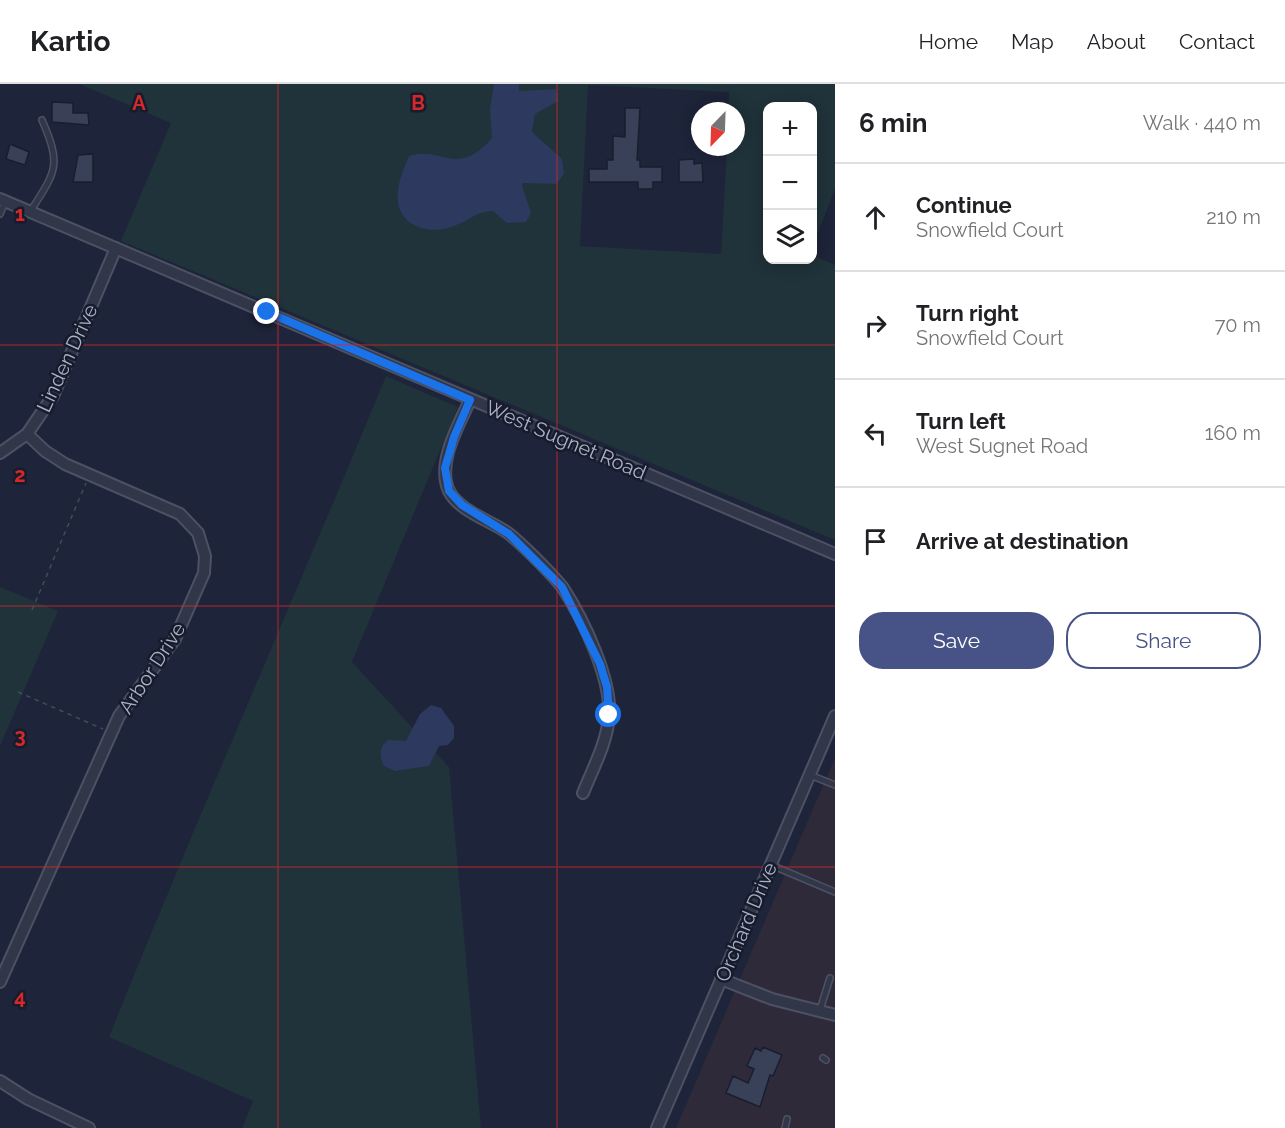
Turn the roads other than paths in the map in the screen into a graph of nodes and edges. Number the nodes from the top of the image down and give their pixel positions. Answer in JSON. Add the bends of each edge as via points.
{"nodes":[{"id":1,"x":42,"y":120,"type":"dead end"},
{"id":2,"x":3,"y":200,"type":"edge"},
{"id":3,"x":30,"y":212,"type":"junction"},
{"id":4,"x":0,"y":214,"type":"edge"},
{"id":5,"x":116,"y":248,"type":"junction"},
{"id":6,"x":470,"y":400,"type":"junction"},
{"id":7,"x":27,"y":434,"type":"junction"},
{"id":8,"x":0,"y":453,"type":"edge"},
{"id":9,"x":835,"y":554,"type":"edge"},
{"id":10,"x":835,"y":716,"type":"edge"},
{"id":11,"x":810,"y":775,"type":"junction"},
{"id":12,"x":835,"y":785,"type":"edge"},
{"id":13,"x":583,"y":793,"type":"dead end"},
{"id":14,"x":771,"y":865,"type":"junction"},
{"id":15,"x":835,"y":892,"type":"edge"},
{"id":16,"x":3,"y":967,"type":"edge"},
{"id":17,"x":830,"y":978,"type":"dead end"},
{"id":18,"x":722,"y":979,"type":"junction"},
{"id":19,"x":0,"y":982,"type":"edge"},
{"id":20,"x":820,"y":1010,"type":"junction"},
{"id":21,"x":835,"y":1015,"type":"edge"},
{"id":22,"x":0,"y":1081,"type":"edge"},
{"id":23,"x":787,"y":1119,"type":"dead end"},
{"id":24,"x":89,"y":1128,"type":"edge"},
{"id":25,"x":657,"y":1128,"type":"edge"},
{"id":26,"x":785,"y":1128,"type":"edge"}],
"edges":[{"from":1,"to":3,"type":"lane","via":[[54,146],[55,165]]},
{"from":2,"to":3,"type":"street","name":"West Sugnet Road"},
{"from":2,"to":4,"type":"lane"},
{"from":3,"to":5,"type":"street","name":"West Sugnet Road"},
{"from":5,"to":6,"type":"street","name":"West Sugnet Road"},
{"from":5,"to":7,"type":"street","name":"Linden Drive","via":[[53,396]]},
{"from":6,"to":9,"type":"street","name":"West Sugnet Road"},
{"from":6,"to":13,"type":"street","via":[[445,468],[449,491],[462,505],[509,534],[562,587],[607,687],[609,715],[602,749]]},
{"from":7,"to":8,"type":"street","name":"Linden Drive"},
{"from":7,"to":16,"type":"street","name":"Arbor Drive","via":[[65,464],[180,514],[198,533],[205,556],[204,573],[175,639],[130,700],[112,732]]},
{"from":10,"to":11,"type":"street","name":"Orchard Drive"},
{"from":11,"to":12,"type":"lane"},
{"from":11,"to":14,"type":"street","name":"Orchard Drive"},
{"from":14,"to":15,"type":"lane"},
{"from":14,"to":18,"type":"street","name":"Orchard Drive"},
{"from":16,"to":19,"type":"street","name":"Arbor Drive"},
{"from":17,"to":20,"type":"lane"},
{"from":18,"to":20,"type":"street","via":[[772,999]]},
{"from":18,"to":25,"type":"street","name":"Orchard Drive"},
{"from":20,"to":21,"type":"street"},
{"from":22,"to":24,"type":"street"},
{"from":23,"to":26,"type":"lane"}]}
